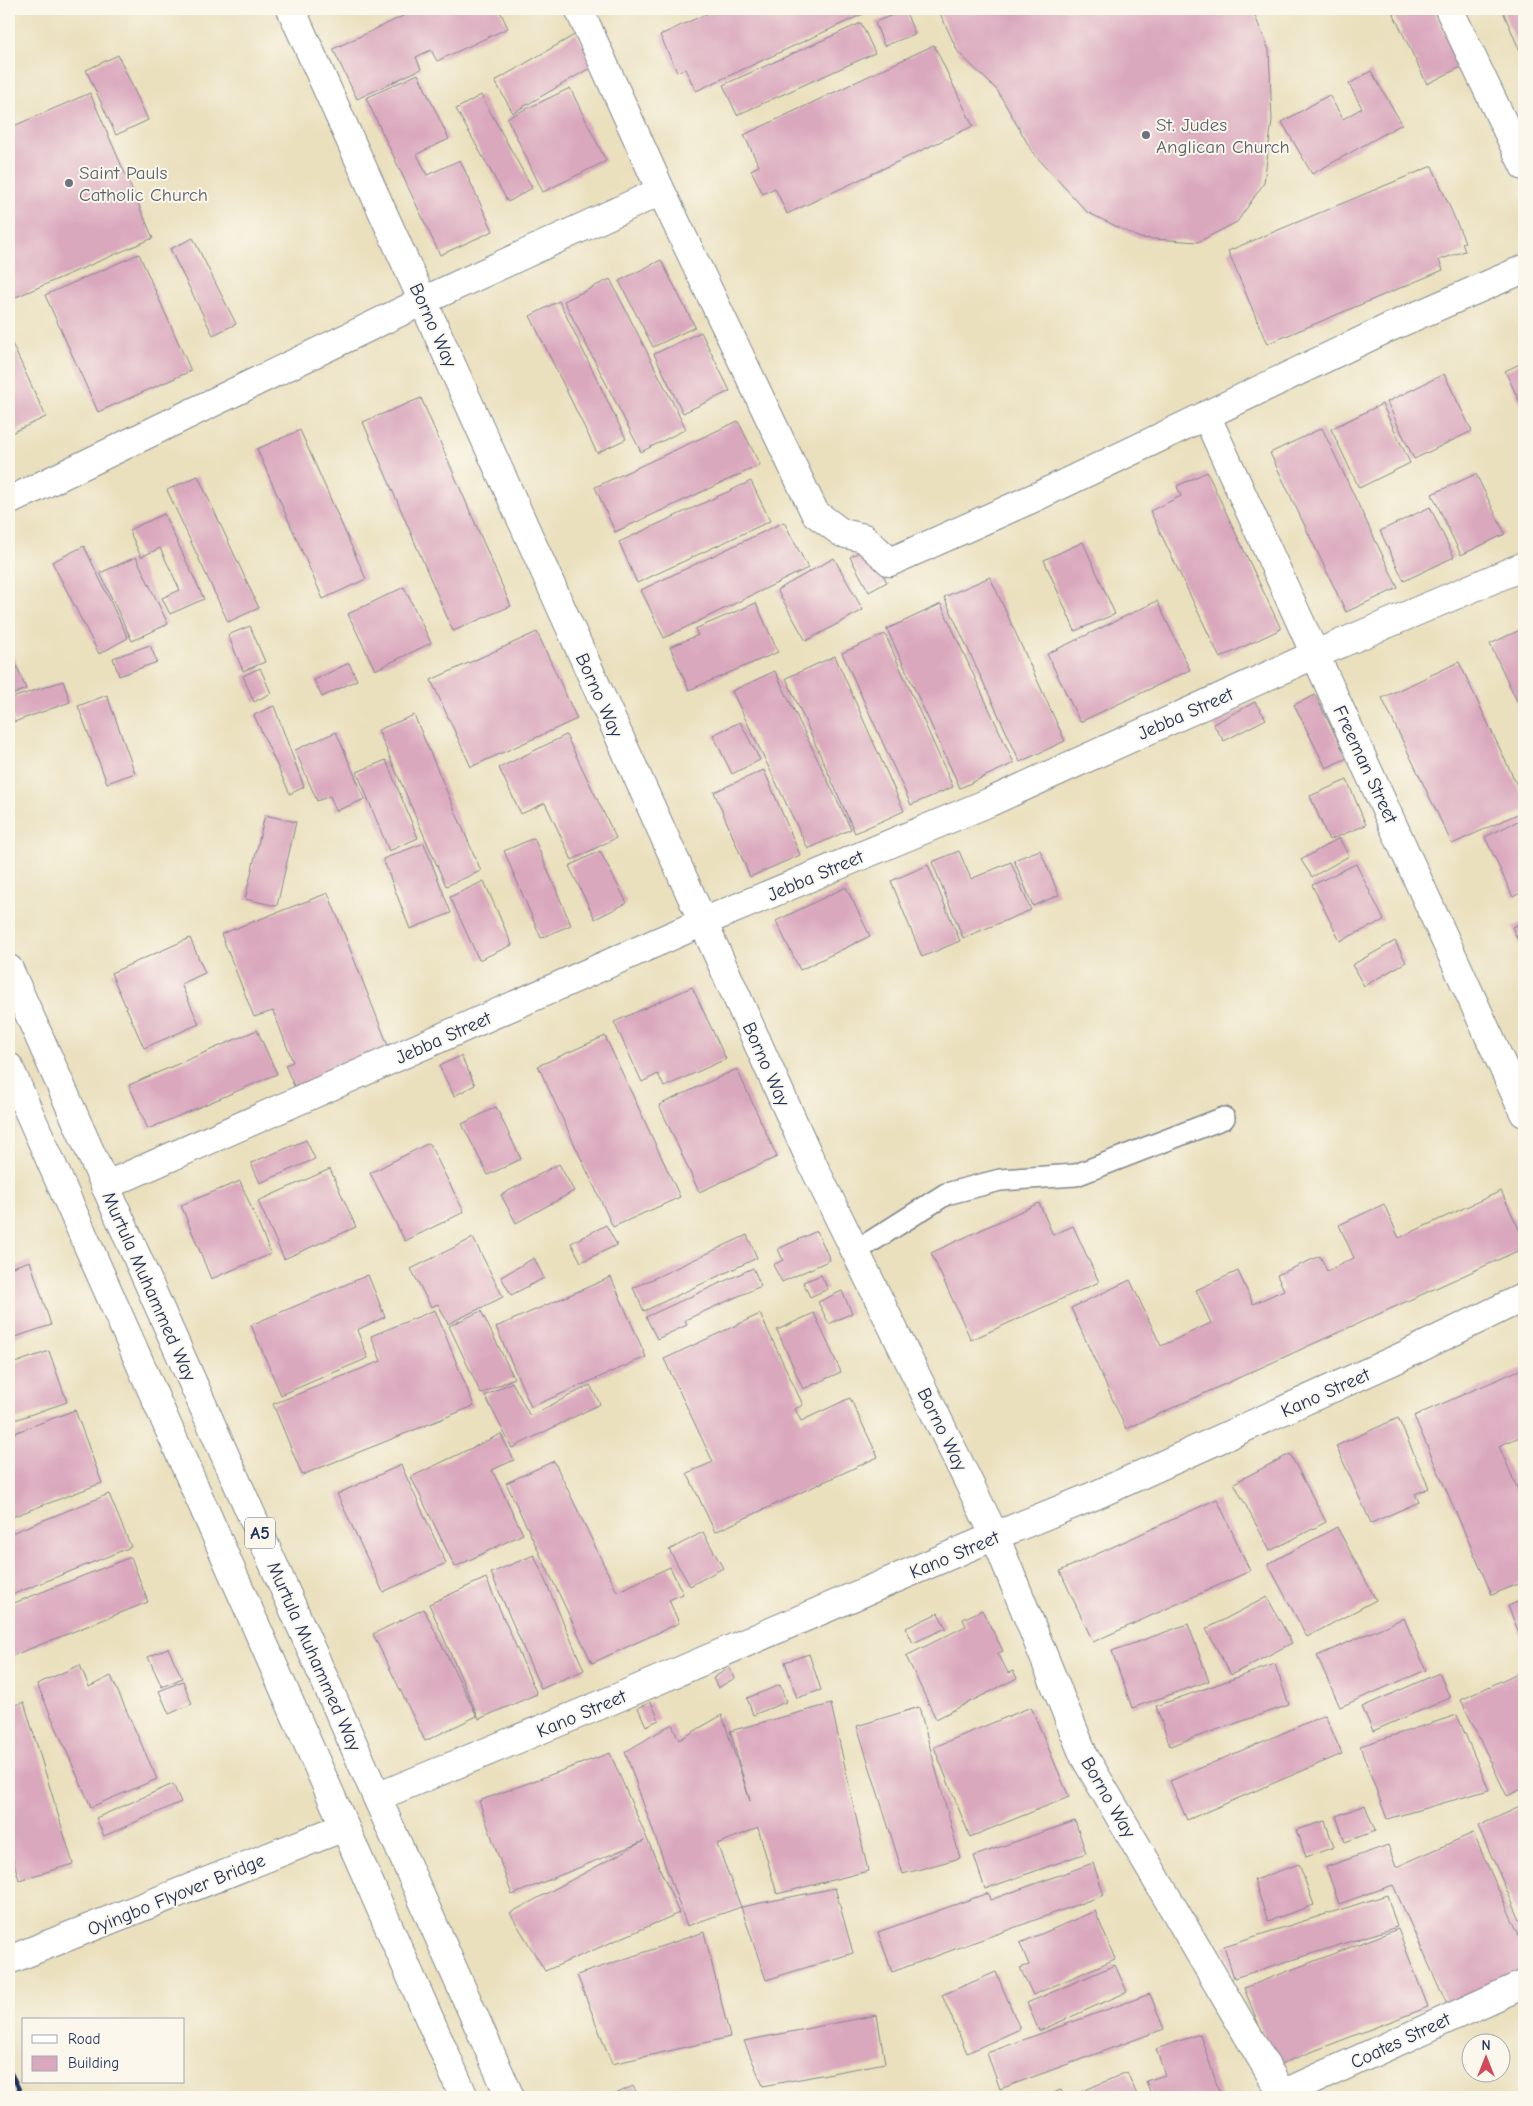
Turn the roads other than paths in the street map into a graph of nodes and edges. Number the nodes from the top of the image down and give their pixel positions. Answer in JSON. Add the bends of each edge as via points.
{"nodes":[{"id":1,"x":291,"y":9,"type":"edge"},
{"id":2,"x":579,"y":9,"type":"edge"},
{"id":3,"x":1448,"y":9,"type":"edge"},
{"id":4,"x":1524,"y":166,"type":"edge"},
{"id":5,"x":661,"y":191,"type":"junction"},
{"id":6,"x":1524,"y":269,"type":"edge"},
{"id":7,"x":423,"y":301,"type":"junction"},
{"id":8,"x":1206,"y":415,"type":"junction"},
{"id":9,"x":9,"y":501,"type":"edge"},
{"id":10,"x":1524,"y":566,"type":"edge"},
{"id":11,"x":1316,"y":654,"type":"junction"},
{"id":12,"x":703,"y":922,"type":"junction"},
{"id":13,"x":9,"y":969,"type":"edge"},
{"id":14,"x":9,"y":1067,"type":"edge"},
{"id":15,"x":1524,"y":1113,"type":"edge"},
{"id":16,"x":1224,"y":1118,"type":"dead end"},
{"id":17,"x":105,"y":1186,"type":"junction"},
{"id":18,"x":856,"y":1252,"type":"junction"},
{"id":19,"x":1524,"y":1298,"type":"edge"},
{"id":20,"x":995,"y":1536,"type":"junction"},
{"id":21,"x":377,"y":1797,"type":"junction"},
{"id":22,"x":344,"y":1827,"type":"junction"},
{"id":23,"x":9,"y":1960,"type":"edge"},
{"id":24,"x":1524,"y":1984,"type":"edge"},
{"id":25,"x":1281,"y":2096,"type":"edge"},
{"id":26,"x":464,"y":2097,"type":"edge"},
{"id":27,"x":510,"y":2097,"type":"edge"}],
"edges":[{"from":1,"to":7,"type":"main road","name":"Borno Way"},
{"from":2,"to":5,"type":"main road"},
{"from":3,"to":4,"type":"main road"},
{"from":5,"to":7,"type":"main road"},
{"from":5,"to":8,"type":"main road","via":[[815,513],[842,533],[864,538],[890,562],[1038,496]]},
{"from":6,"to":8,"type":"main road","via":[[1386,329]]},
{"from":7,"to":9,"type":"main road"},
{"from":7,"to":12,"type":"main road","name":"Borno Way"},
{"from":8,"to":11,"type":"main road","name":"Freeman Street"},
{"from":10,"to":11,"type":"main road","name":"Jebba Street"},
{"from":11,"to":12,"type":"main road","name":"Jebba Street","via":[[990,802]]},
{"from":11,"to":15,"type":"main road","name":"Freeman Street"},
{"from":12,"to":17,"type":"main road","name":"Jebba Street"},
{"from":12,"to":18,"type":"main road","name":"Borno Way","via":[[809,1157]]},
{"from":13,"to":17,"type":"main road","name":"Murtula Muhammed Way","number":"A5"},
{"from":14,"to":22,"type":"main road"},
{"from":16,"to":18,"type":"lane","via":[[1076,1175],[1000,1180],[946,1194]]},
{"from":17,"to":21,"type":"main road","name":"Murtula Muhammed Way","number":"A5"},
{"from":18,"to":20,"type":"main road","name":"Borno Way"},
{"from":19,"to":20,"type":"main road","name":"Kano Street","via":[[1400,1358],[1114,1487]]},
{"from":20,"to":21,"type":"main road","name":"Kano Street"},
{"from":20,"to":25,"type":"main road","name":"Borno Way","via":[[1084,1756]]},
{"from":21,"to":27,"type":"main road","name":"Murtula Muhammed Way","number":"A5"},
{"from":22,"to":23,"type":"main road","name":"Oyingbo Flyover Bridge"},
{"from":22,"to":26,"type":"main road"},
{"from":24,"to":25,"type":"main road","name":"Coates Street"}]}
